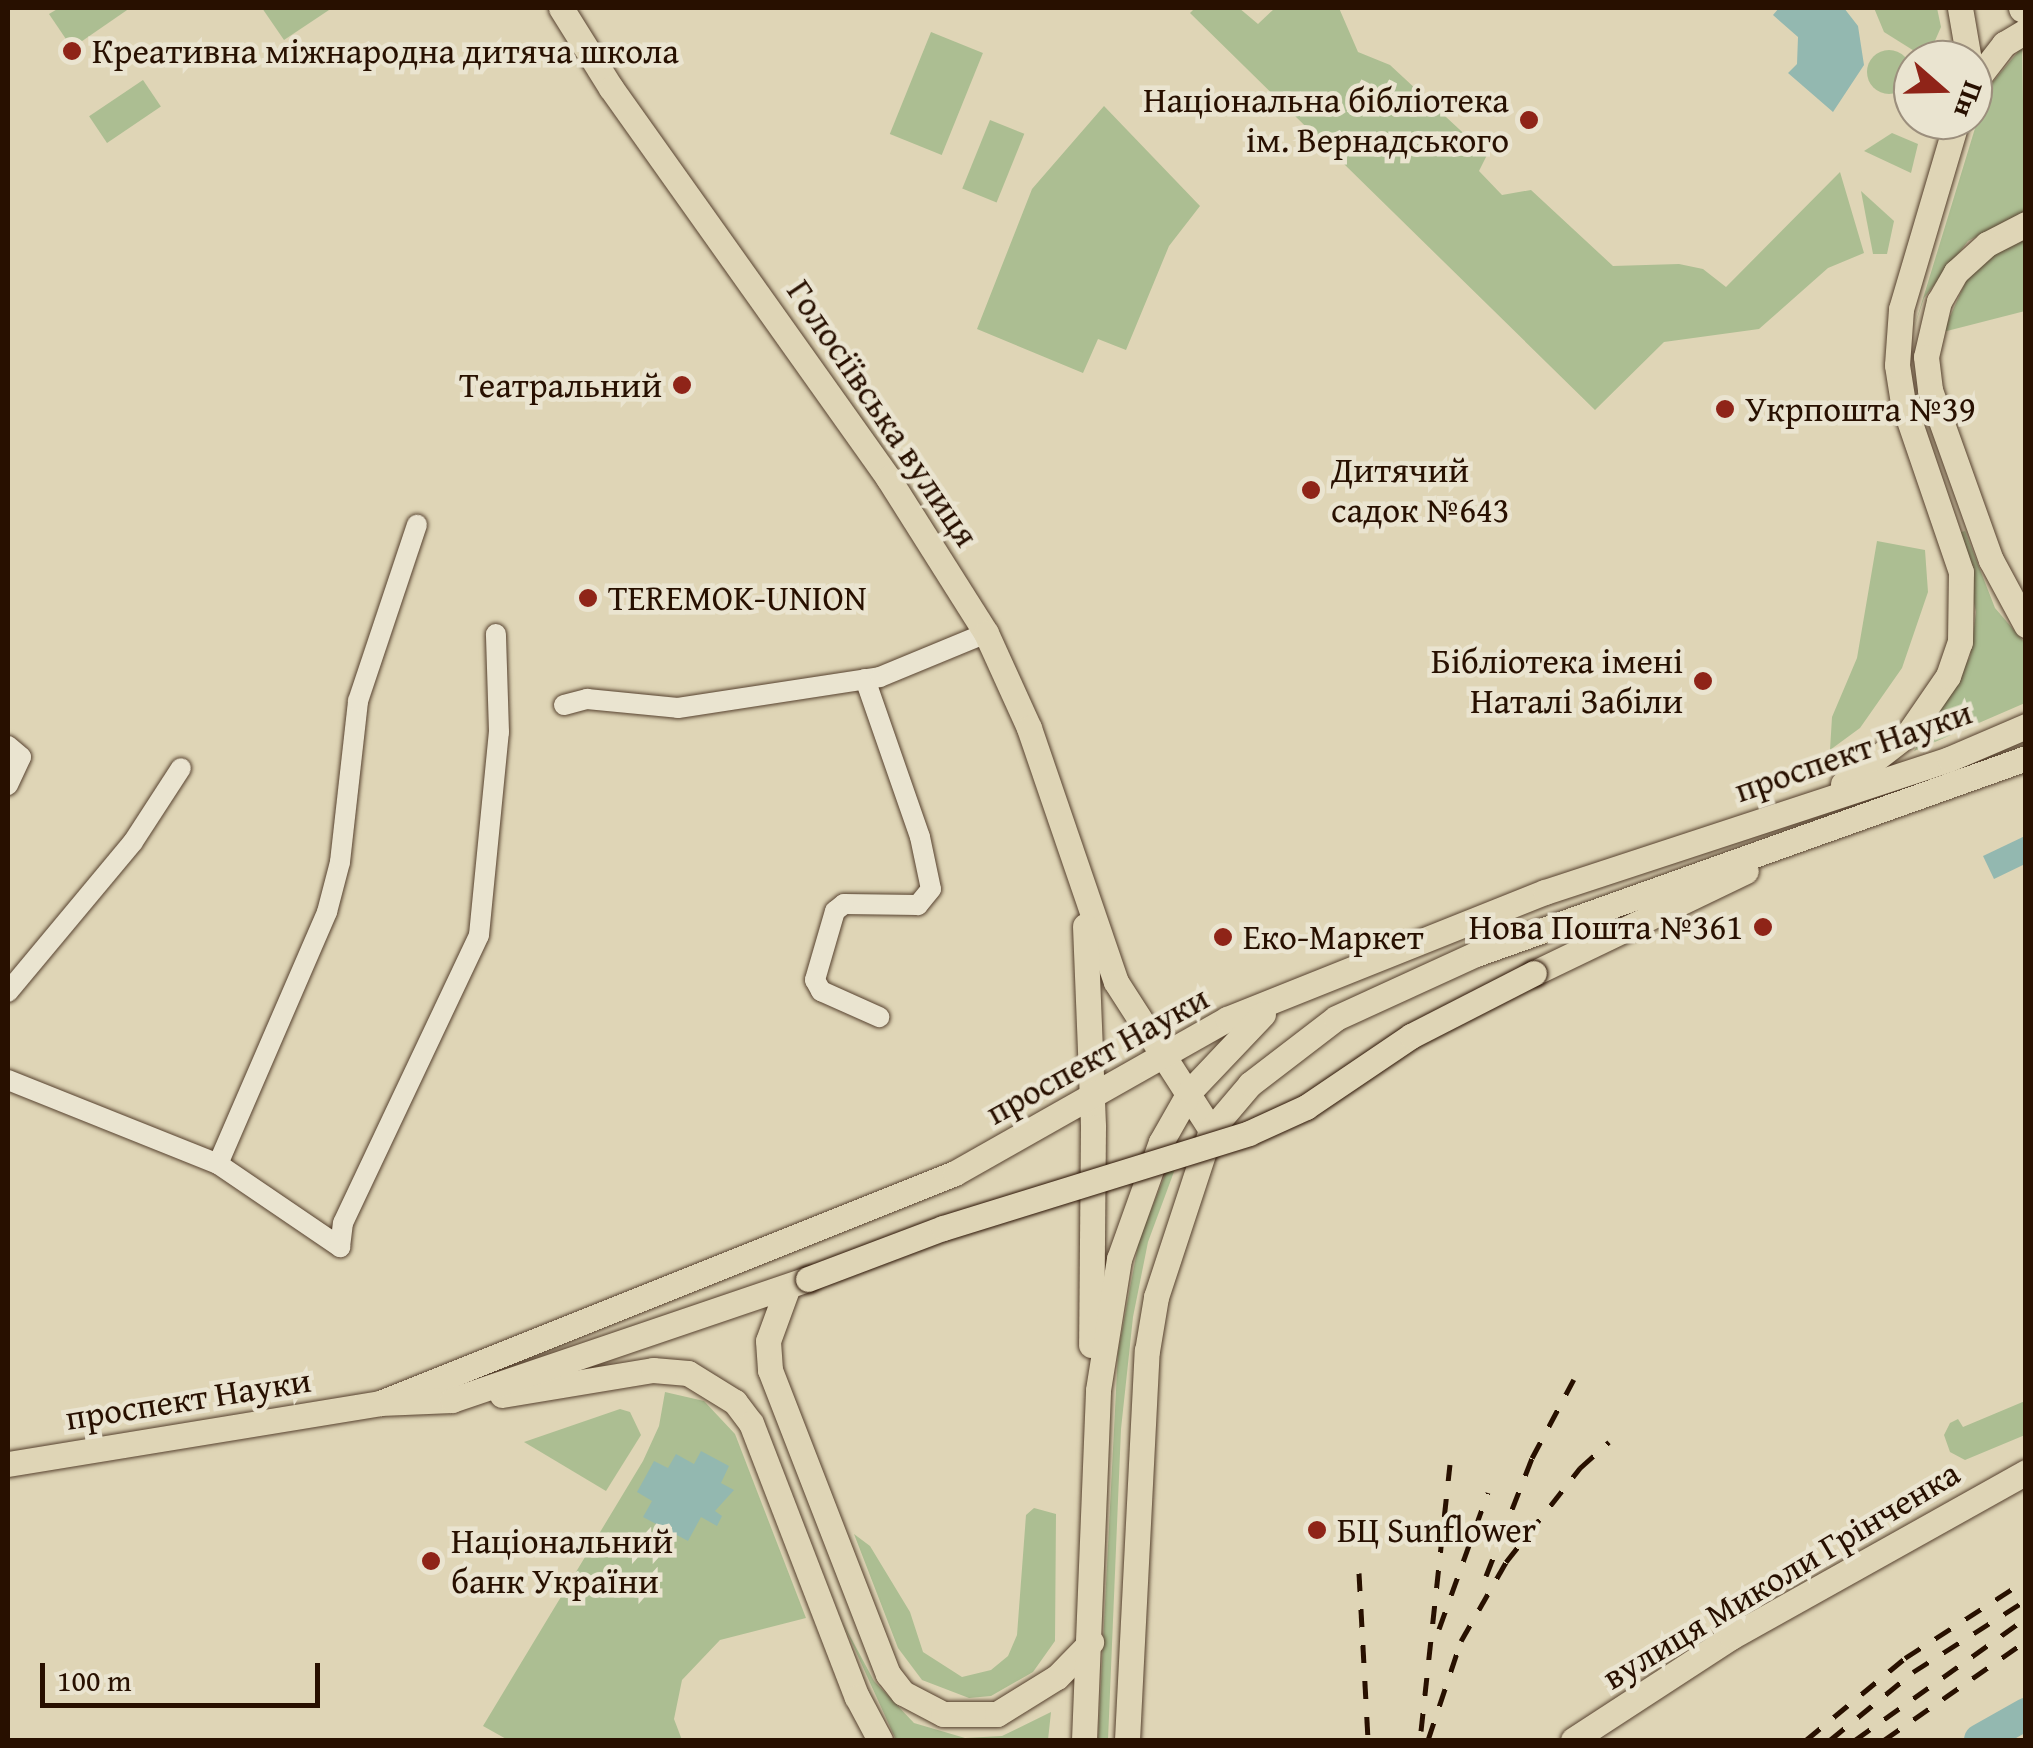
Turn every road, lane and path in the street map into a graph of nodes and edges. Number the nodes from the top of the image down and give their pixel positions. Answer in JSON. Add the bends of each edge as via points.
{"nodes":[{"id":1,"x":562,"y":8,"type":"edge"},
{"id":2,"x":1960,"y":8,"type":"edge"},
{"id":3,"x":2026,"y":30,"type":"edge"},
{"id":4,"x":1966,"y":40,"type":"edge"},
{"id":5,"x":1993,"y":58,"type":"edge"},
{"id":6,"x":1952,"y":140,"type":"edge"},
{"id":7,"x":2026,"y":224,"type":"edge"},
{"id":8,"x":417,"y":524,"type":"dead end"},
{"id":9,"x":2026,"y":625,"type":"edge"},
{"id":10,"x":496,"y":634,"type":"dead end"},
{"id":11,"x":986,"y":634,"type":"junction"},
{"id":12,"x":865,"y":679,"type":"junction"},
{"id":13,"x":564,"y":704,"type":"dead end"},
{"id":14,"x":2026,"y":726,"type":"edge"},
{"id":15,"x":14,"y":752,"type":"edge"},
{"id":16,"x":2026,"y":758,"type":"edge"},
{"id":17,"x":181,"y":768,"type":"dead end"},
{"id":18,"x":8,"y":785,"type":"edge"},
{"id":19,"x":1813,"y":804,"type":"junction"},
{"id":20,"x":1788,"y":848,"type":"junction"},
{"id":21,"x":1082,"y":891,"type":"junction"},
{"id":22,"x":8,"y":992,"type":"edge"},
{"id":23,"x":1274,"y":1004,"type":"junction"},
{"id":24,"x":879,"y":1018,"type":"dead end"},
{"id":25,"x":1164,"y":1057,"type":"junction"},
{"id":26,"x":8,"y":1080,"type":"edge"},
{"id":27,"x":1190,"y":1090,"type":"junction"},
{"id":28,"x":1092,"y":1098,"type":"junction"},
{"id":29,"x":1211,"y":1130,"type":"junction"},
{"id":30,"x":218,"y":1164,"type":"junction"},
{"id":31,"x":798,"y":1284,"type":"junction"},
{"id":32,"x":1098,"y":1390,"type":"junction"},
{"id":33,"x":452,"y":1400,"type":"junction"},
{"id":34,"x":380,"y":1403,"type":"junction"},
{"id":35,"x":8,"y":1464,"type":"edge"},
{"id":36,"x":2026,"y":1472,"type":"edge"},
{"id":37,"x":1090,"y":1642,"type":"junction"},
{"id":38,"x":880,"y":1740,"type":"edge"},
{"id":39,"x":1084,"y":1740,"type":"edge"},
{"id":40,"x":1127,"y":1740,"type":"edge"},
{"id":41,"x":1573,"y":1740,"type":"edge"}],
"edges":[{"from":1,"to":11,"type":"main road","name":"Голосіївська вулиця","via":[[611,88],[888,478]]},
{"from":2,"to":4,"type":"main road"},
{"from":3,"to":5,"type":"main road"},
{"from":6,"to":19,"type":"main road","via":[[1901,309],[1897,366],[1902,403],[1961,572],[1960,642],[1932,704],[1908,734]]},
{"from":7,"to":9,"type":"main road","via":[[1987,244],[1956,272],[1939,300],[1926,357],[1930,390],[1991,560]]},
{"from":8,"to":30,"type":"street","via":[[358,701],[340,862],[327,912]]},
{"from":10,"to":30,"type":"street","via":[[500,732],[478,935],[344,1224],[340,1247]]},
{"from":11,"to":12,"type":"street"},
{"from":11,"to":21,"type":"main road","name":"Голосіївська вулиця","via":[[1029,728]]},
{"from":12,"to":13,"type":"street","via":[[678,708],[587,699]]},
{"from":12,"to":24,"type":"street","via":[[931,888],[918,905],[844,904],[835,911],[814,980],[821,991]]},
{"from":14,"to":19,"type":"main road","name":"проспект Науки"},
{"from":15,"to":18,"type":"street"},
{"from":16,"to":20,"type":"main road","name":"проспект Науки"},
{"from":17,"to":22,"type":"street","via":[[133,842]]},
{"from":19,"to":23,"type":"main road","name":"проспект Науки","via":[[1545,892]]},
{"from":20,"to":29,"type":"main road","name":"проспект Науки","via":[[1588,910],[1366,1002],[1286,1054]]},
{"from":20,"to":31,"type":"main road","name":"проспект Науки","bridge":true,"via":[[1411,1036],[1306,1107],[1249,1133],[943,1228]]},
{"from":21,"to":25,"type":"main road","name":"Голосіївська вулиця","via":[[1116,982]]},
{"from":21,"to":28,"type":"main road","name":"Голосіївська вулиця"},
{"from":23,"to":25,"type":"main road","name":"проспект Науки","via":[[1227,1019]]},
{"from":23,"to":27,"type":"main road"},
{"from":25,"to":27,"type":"main road","name":"Голосіївська вулиця"},
{"from":25,"to":28,"type":"main road","name":"проспект Науки"},
{"from":26,"to":30,"type":"street"},
{"from":27,"to":29,"type":"main road","name":"Голосіївська вулиця"},
{"from":27,"to":32,"type":"main road","via":[[1161,1142],[1119,1258]]},
{"from":28,"to":32,"type":"main road","name":"Голосіївська вулиця","via":[[1090,1336]]},
{"from":28,"to":34,"type":"main road","name":"проспект Науки","via":[[955,1173]]},
{"from":29,"to":40,"type":"main road","via":[[1170,1240],[1147,1351]]},
{"from":31,"to":33,"type":"main road","name":"проспект Науки"},
{"from":31,"to":37,"type":"main road","via":[[768,1341],[770,1370],[888,1674],[902,1694],[944,1714],[997,1714],[1046,1686]]},
{"from":32,"to":37,"type":"main road"},
{"from":33,"to":34,"type":"main road","name":"проспект Науки"},
{"from":33,"to":38,"type":"main road","via":[[653,1370],[688,1372],[714,1384],[751,1422],[857,1697]]},
{"from":34,"to":35,"type":"main road","name":"проспект Науки"},
{"from":36,"to":41,"type":"main road","name":"вулиця Миколи Грінченка","via":[[1747,1628]]},
{"from":37,"to":39,"type":"main road"}]}
